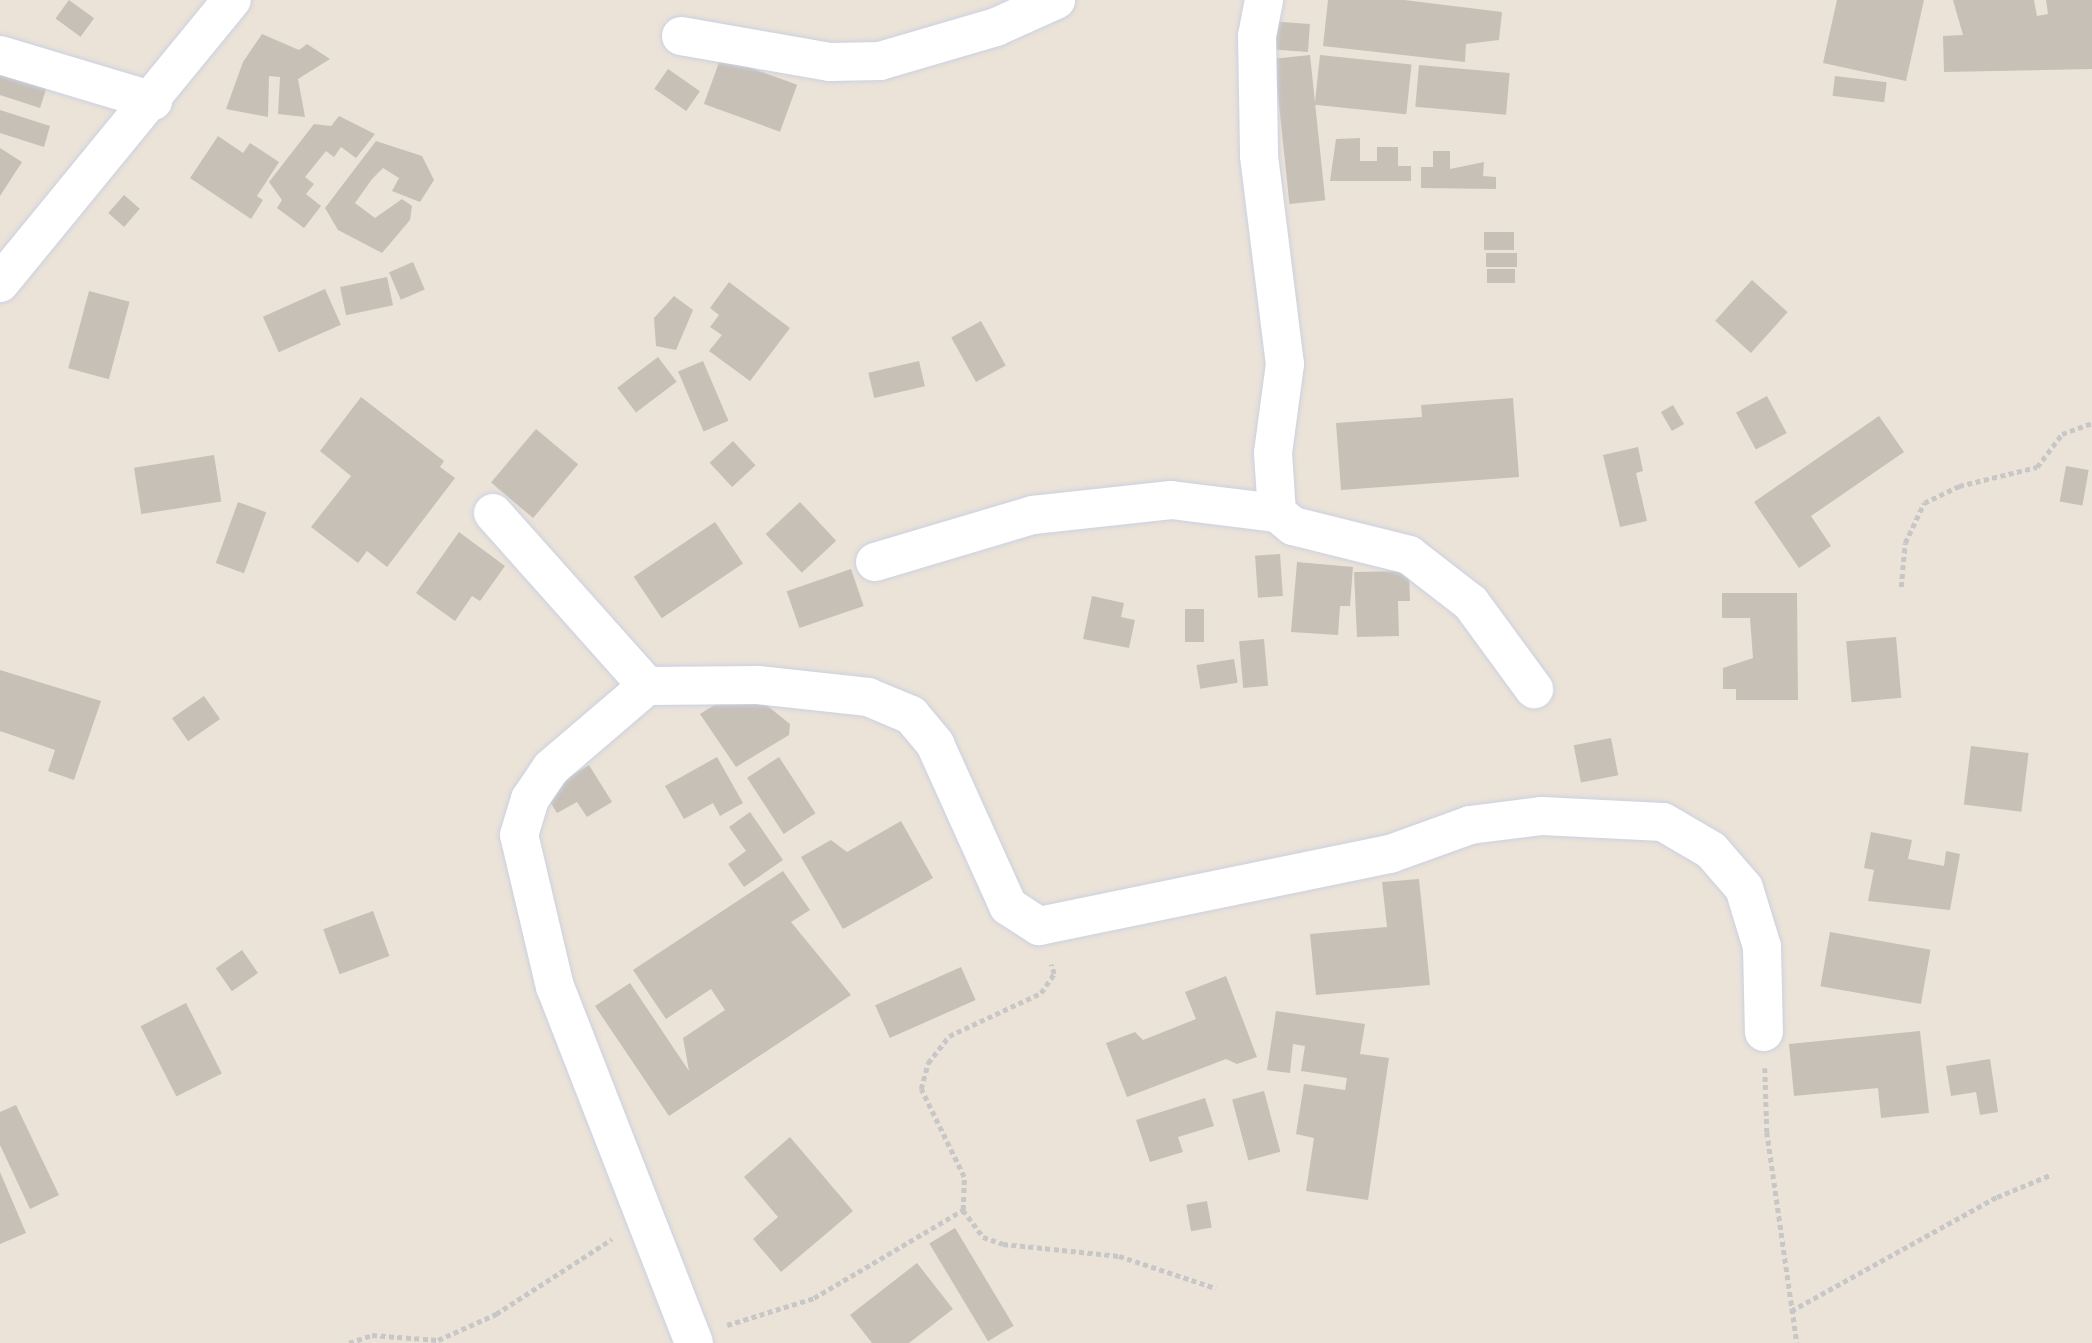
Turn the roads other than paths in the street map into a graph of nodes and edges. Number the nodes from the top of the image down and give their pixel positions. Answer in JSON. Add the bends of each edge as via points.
{"nodes":[{"id":1,"x":232,"y":0,"type":"edge"},
{"id":2,"x":1056,"y":0,"type":"edge"},
{"id":3,"x":1264,"y":0,"type":"edge"},
{"id":4,"x":681,"y":36,"type":"dead end"},
{"id":5,"x":0,"y":55,"type":"edge"},
{"id":6,"x":153,"y":101,"type":"junction"},
{"id":7,"x":0,"y":283,"type":"edge"},
{"id":8,"x":493,"y":513,"type":"dead end"},
{"id":9,"x":1277,"y":513,"type":"junction"},
{"id":10,"x":875,"y":562,"type":"dead end"},
{"id":11,"x":647,"y":686,"type":"junction"},
{"id":12,"x":1534,"y":690,"type":"dead end"},
{"id":13,"x":1764,"y":1032,"type":"road end"},
{"id":14,"x":690,"y":1328,"type":"edge"}],
"edges":[{"from":1,"to":6,"type":"street"},
{"from":2,"to":4,"type":"street","via":[[996,27],[880,61],[830,62]]},
{"from":3,"to":9,"type":"street","via":[[1257,36],[1259,156],[1285,365],[1273,453]]},
{"from":5,"to":6,"type":"street"},
{"from":6,"to":7,"type":"street","via":[[35,233]]},
{"from":8,"to":11,"type":"street"},
{"from":9,"to":10,"type":"street","via":[[1171,500],[1033,515]]},
{"from":9,"to":12,"type":"street","via":[[1293,526],[1409,555],[1471,603]]},
{"from":11,"to":13,"type":"street","via":[[758,685],[868,696],[911,715],[935,744],[1008,906],[1039,926],[1390,854],[1470,825],[1542,816],[1663,821],[1711,850],[1744,888],[1762,947]]},
{"from":11,"to":14,"type":"street","via":[[551,768],[530,799],[519,835],[555,987]]}]}
